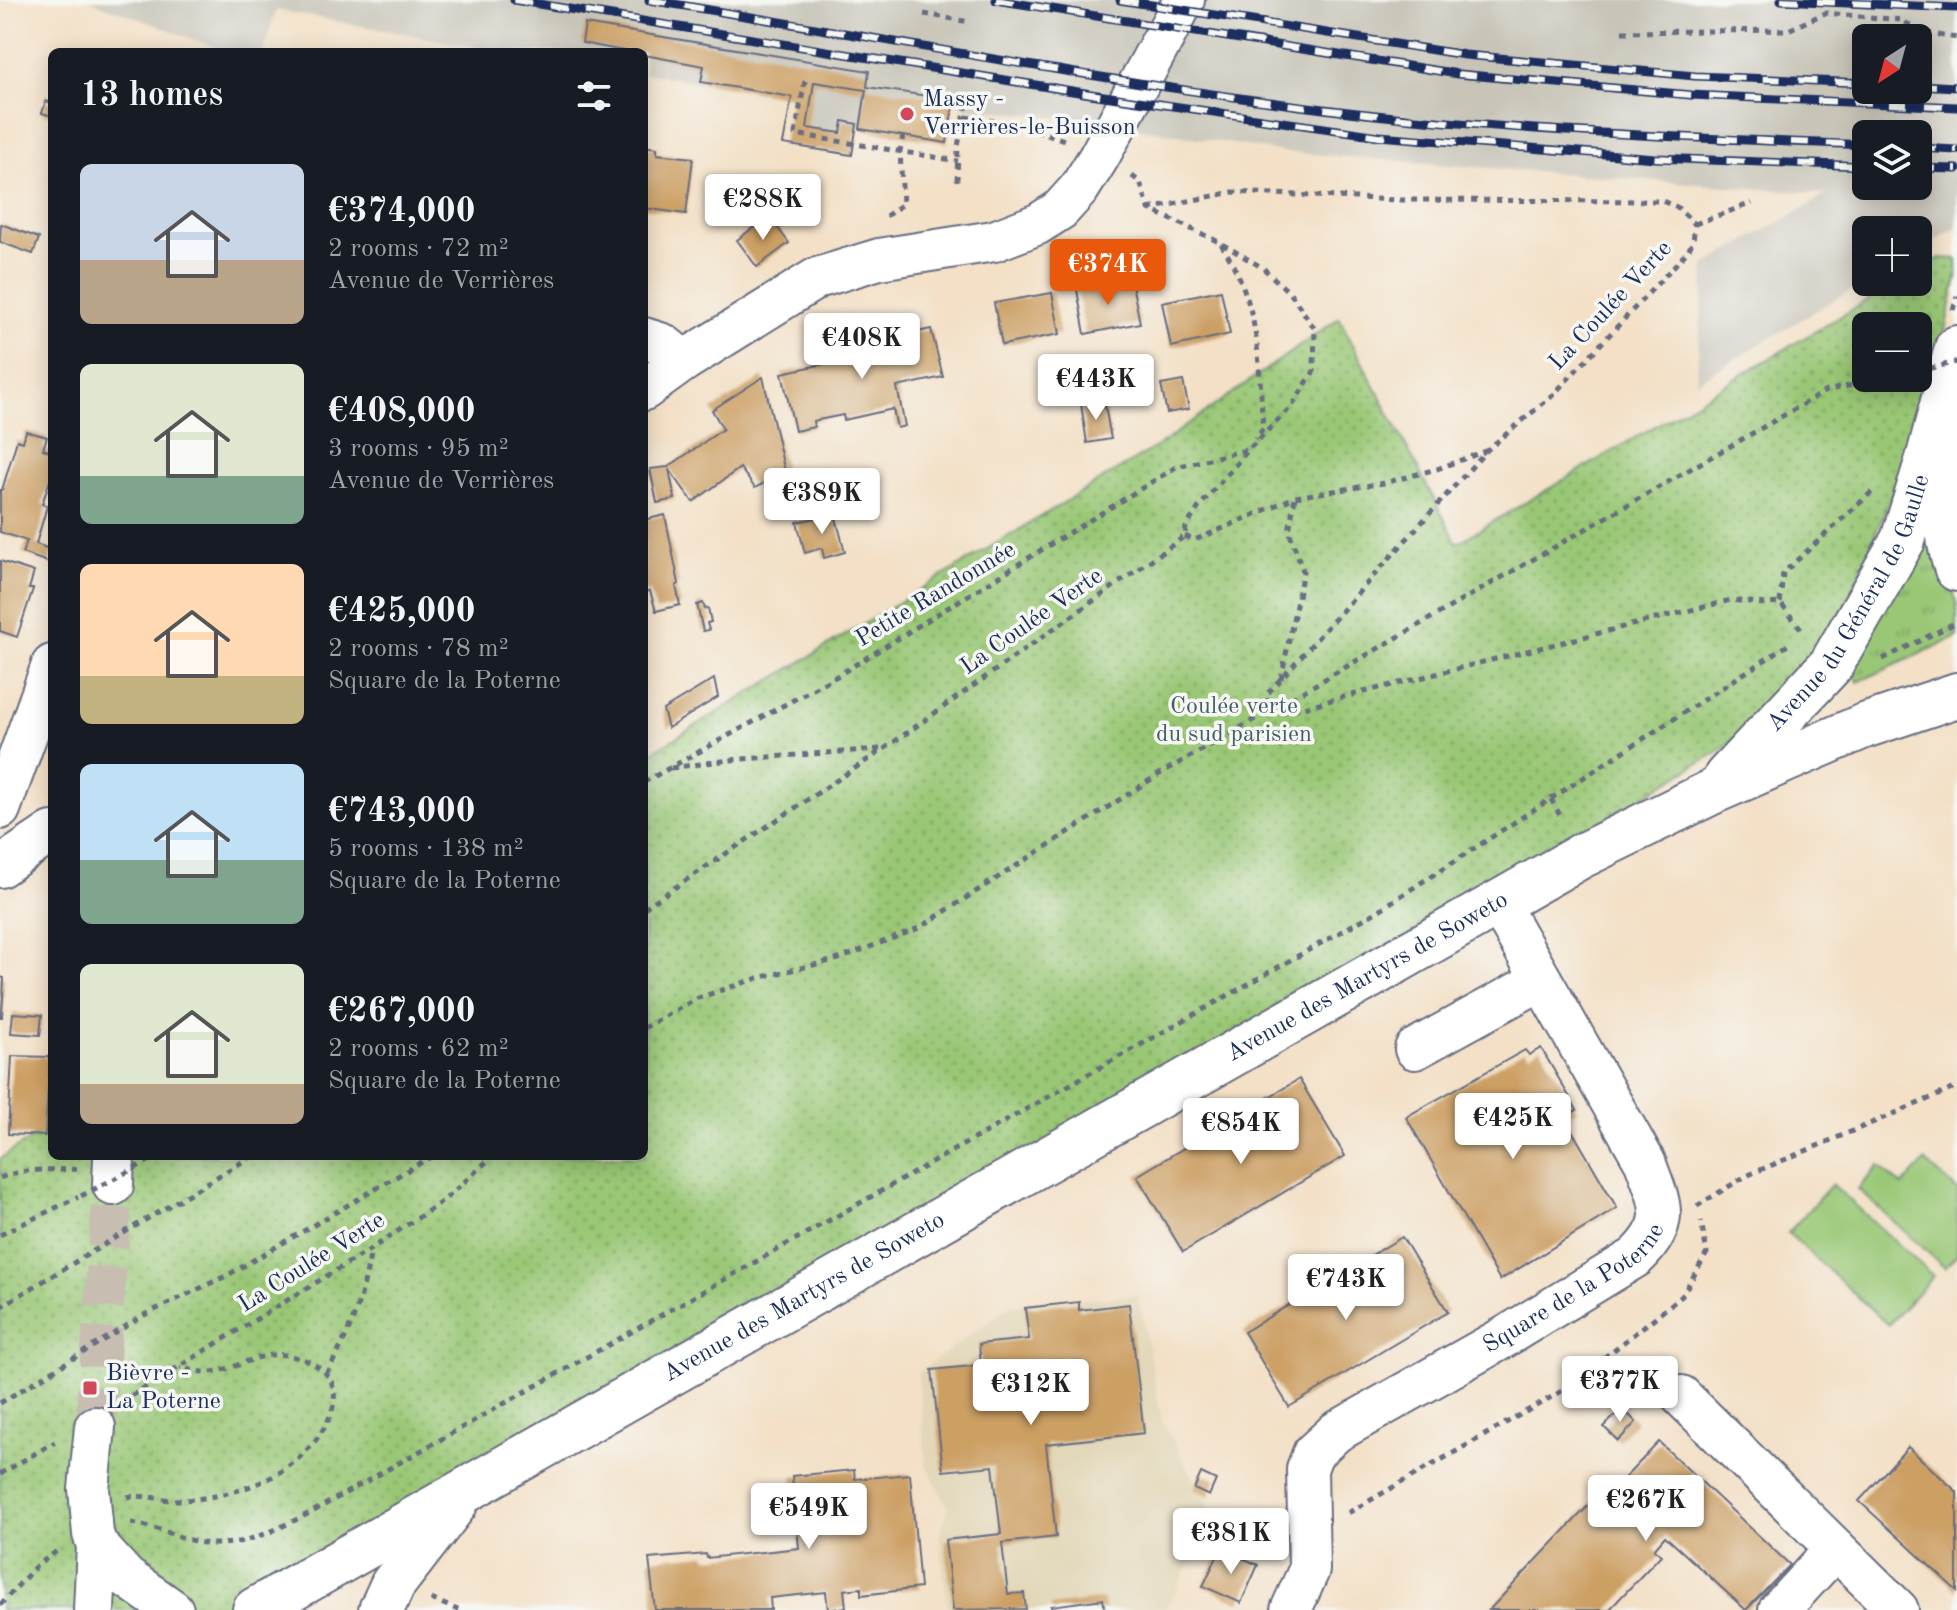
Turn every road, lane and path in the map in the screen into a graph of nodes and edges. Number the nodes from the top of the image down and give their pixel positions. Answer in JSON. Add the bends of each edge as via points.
{"nodes":[{"id":1,"x":1184,"y":0,"type":"edge"},
{"id":2,"x":924,"y":14,"type":"dead end"},
{"id":3,"x":970,"y":22,"type":"dead end"},
{"id":4,"x":1622,"y":32,"type":"dead end"},
{"id":5,"x":1957,"y":38,"type":"edge"},
{"id":6,"x":805,"y":81,"type":"dead end"},
{"id":7,"x":966,"y":108,"type":"dead end"},
{"id":8,"x":965,"y":117,"type":"junction"},
{"id":9,"x":903,"y":136,"type":"dead end"},
{"id":10,"x":900,"y":151,"type":"junction"},
{"id":11,"x":1099,"y":157,"type":"junction"},
{"id":12,"x":958,"y":161,"type":"junction"},
{"id":13,"x":957,"y":181,"type":"dead end"},
{"id":14,"x":1752,"y":203,"type":"dead end"},
{"id":15,"x":1149,"y":209,"type":"dead end"},
{"id":16,"x":1161,"y":213,"type":"dead end"},
{"id":17,"x":884,"y":217,"type":"dead end"},
{"id":18,"x":1695,"y":224,"type":"junction"},
{"id":19,"x":1219,"y":242,"type":"junction"},
{"id":20,"x":648,"y":339,"type":"edge"},
{"id":21,"x":1957,"y":348,"type":"edge"},
{"id":22,"x":684,"y":361,"type":"junction"},
{"id":23,"x":1957,"y":362,"type":"edge"},
{"id":24,"x":1932,"y":368,"type":"edge"},
{"id":25,"x":1852,"y":385,"type":"edge"},
{"id":26,"x":648,"y":387,"type":"edge"},
{"id":27,"x":1957,"y":438,"type":"edge"},
{"id":28,"x":1249,"y":449,"type":"junction"},
{"id":29,"x":1487,"y":450,"type":"junction"},
{"id":30,"x":1295,"y":497,"type":"junction"},
{"id":31,"x":1185,"y":536,"type":"junction"},
{"id":32,"x":1957,"y":569,"type":"edge"},
{"id":33,"x":1957,"y":622,"type":"edge"},
{"id":34,"x":1879,"y":661,"type":"dead end"},
{"id":35,"x":48,"y":676,"type":"edge"},
{"id":36,"x":1281,"y":680,"type":"junction"},
{"id":37,"x":1957,"y":695,"type":"edge"},
{"id":38,"x":1269,"y":709,"type":"junction"},
{"id":39,"x":884,"y":749,"type":"junction"},
{"id":40,"x":667,"y":768,"type":"junction"},
{"id":41,"x":648,"y":780,"type":"edge"},
{"id":42,"x":1714,"y":791,"type":"junction"},
{"id":43,"x":0,"y":809,"type":"edge"},
{"id":44,"x":48,"y":835,"type":"edge"},
{"id":45,"x":0,"y":867,"type":"edge"},
{"id":46,"x":1498,"y":903,"type":"junction"},
{"id":47,"x":648,"y":905,"type":"edge"},
{"id":48,"x":1541,"y":980,"type":"junction"},
{"id":49,"x":648,"y":1026,"type":"edge"},
{"id":50,"x":1415,"y":1049,"type":"dead end"},
{"id":51,"x":1957,"y":1087,"type":"edge"},
{"id":52,"x":147,"y":1160,"type":"edge"},
{"id":53,"x":245,"y":1160,"type":"edge"},
{"id":54,"x":425,"y":1160,"type":"edge"},
{"id":55,"x":489,"y":1160,"type":"edge"},
{"id":56,"x":105,"y":1176,"type":"edge"},
{"id":57,"x":0,"y":1178,"type":"edge"},
{"id":58,"x":1698,"y":1206,"type":"junction"},
{"id":59,"x":1661,"y":1223,"type":"junction"},
{"id":60,"x":0,"y":1235,"type":"edge"},
{"id":61,"x":371,"y":1249,"type":"junction"},
{"id":62,"x":0,"y":1307,"type":"edge"},
{"id":63,"x":179,"y":1367,"type":"junction"},
{"id":64,"x":326,"y":1374,"type":"junction"},
{"id":65,"x":142,"y":1390,"type":"dead end"},
{"id":66,"x":1681,"y":1396,"type":"dead end"},
{"id":67,"x":0,"y":1403,"type":"edge"},
{"id":68,"x":95,"y":1427,"type":"tunnel mouth"},
{"id":69,"x":39,"y":1452,"type":"dead end"},
{"id":70,"x":0,"y":1474,"type":"edge"},
{"id":71,"x":464,"y":1491,"type":"junction"},
{"id":72,"x":133,"y":1496,"type":"dead end"},
{"id":73,"x":1345,"y":1526,"type":"dead end"},
{"id":74,"x":95,"y":1537,"type":"junction"},
{"id":75,"x":1835,"y":1549,"type":"junction"},
{"id":76,"x":0,"y":1605,"type":"edge"},
{"id":77,"x":94,"y":1610,"type":"edge"},
{"id":78,"x":173,"y":1610,"type":"edge"},
{"id":79,"x":255,"y":1610,"type":"edge"},
{"id":80,"x":381,"y":1610,"type":"edge"},
{"id":81,"x":1291,"y":1610,"type":"edge"},
{"id":82,"x":1779,"y":1610,"type":"edge"},
{"id":83,"x":1898,"y":1610,"type":"edge"}],
"edges":[{"from":1,"to":11,"type":"street"},
{"from":2,"to":3,"type":"path"},
{"from":4,"to":5,"type":"path","via":[[1788,30],[1825,13],[1902,20],[1919,32]]},
{"from":6,"to":10,"type":"path","via":[[795,134]]},
{"from":7,"to":8,"type":"path"},
{"from":8,"to":11,"type":"path","via":[[1055,135]]},
{"from":8,"to":12,"type":"path"},
{"from":9,"to":10,"type":"path"},
{"from":10,"to":12,"type":"path"},
{"from":10,"to":17,"type":"path","via":[[903,204]]},
{"from":11,"to":22,"type":"street","via":[[1060,210],[1038,224],[994,241],[879,259],[817,278]]},
{"from":12,"to":13,"type":"path"},
{"from":14,"to":18,"type":"path"},
{"from":15,"to":18,"type":"path","name":"La Coulée Verte","via":[[1233,192],[1398,200],[1662,201]]},
{"from":16,"to":19,"type":"path","name":"La Coulée Verte"},
{"from":18,"to":29,"type":"path","name":"La Coulée Verte","via":[[1688,251],[1639,306],[1552,396]]},
{"from":19,"to":28,"type":"path","via":[[1239,271],[1258,343],[1263,428]]},
{"from":19,"to":28,"type":"path","name":"La Coulée Verte","via":[[1263,268],[1291,294],[1315,329],[1314,371],[1292,406]]},
{"from":20,"to":22,"type":"street"},
{"from":21,"to":42,"type":"main road","name":"Avenue du Général de Gaulle","via":[[1903,540],[1831,665]]},
{"from":22,"to":26,"type":"street"},
{"from":23,"to":24,"type":"path","bridge":true},
{"from":25,"to":38,"type":"path","via":[[1826,391]]},
{"from":27,"to":32,"type":"main road","name":"Avenue du Général de Gaulle","via":[[1948,494]]},
{"from":28,"to":31,"type":"path","name":"La Coulée Verte","via":[[1199,507]]},
{"from":28,"to":40,"type":"path","name":"Petite Randonnée","via":[[1176,467],[837,676]]},
{"from":29,"to":30,"type":"path","via":[[1384,483]]},
{"from":29,"to":36,"type":"path","name":"La Coulée Verte"},
{"from":30,"to":31,"type":"path","via":[[1194,540]]},
{"from":30,"to":36,"type":"path","via":[[1289,531],[1303,571]]},
{"from":31,"to":39,"type":"path","name":"La Coulée Verte"},
{"from":33,"to":34,"type":"path"},
{"from":35,"to":43,"type":"street"},
{"from":36,"to":38,"type":"path","name":"La Coulée Verte","via":[[1267,694]]},
{"from":37,"to":42,"type":"main road","name":"Avenue des Martyrs de Soweto","via":[[1864,726]]},
{"from":38,"to":49,"type":"path","via":[[919,928],[839,959],[698,998]]},
{"from":38,"to":74,"type":"path","via":[[1280,713],[1731,600],[1780,603],[1805,634],[1376,912],[312,1512],[243,1542],[217,1545],[169,1531]]},
{"from":39,"to":40,"type":"path"},
{"from":39,"to":47,"type":"path","name":"La Coulée Verte"},
{"from":40,"to":41,"type":"path","name":"Petite Randonnée"},
{"from":42,"to":46,"type":"main road","name":"Avenue des Martyrs de Soweto"},
{"from":44,"to":45,"type":"street"},
{"from":46,"to":48,"type":"street","name":"Square de la Poterne"},
{"from":46,"to":71,"type":"main road","name":"Avenue des Martyrs de Soweto"},
{"from":48,"to":50,"type":"street"},
{"from":48,"to":59,"type":"street","name":"Square de la Poterne","via":[[1645,1162]]},
{"from":51,"to":58,"type":"path","via":[[1746,1176]]},
{"from":52,"to":56,"type":"path","bridge":true},
{"from":53,"to":62,"type":"path"},
{"from":54,"to":67,"type":"path","via":[[228,1275],[146,1314]]},
{"from":55,"to":61,"type":"path","name":"La Coulée Verte","via":[[443,1201]]},
{"from":56,"to":57,"type":"path","via":[[38,1170]]},
{"from":56,"to":60,"type":"path"},
{"from":58,"to":59,"type":"path"},
{"from":58,"to":73,"type":"path","via":[[1707,1253],[1682,1296],[1562,1391],[1348,1513]]},
{"from":59,"to":81,"type":"street","name":"Square de la Poterne","via":[[1636,1257],[1321,1443],[1307,1469],[1309,1570]]},
{"from":61,"to":63,"type":"path","name":"La Coulée Verte"},
{"from":61,"to":64,"type":"path","via":[[351,1328]]},
{"from":63,"to":64,"type":"path","via":[[203,1373],[282,1355],[313,1364]]},
{"from":63,"to":65,"type":"path","name":"La Coulée Verte"},
{"from":64,"to":72,"type":"path","via":[[336,1398],[332,1413],[321,1433],[287,1468],[225,1494],[179,1500]]},
{"from":66,"to":75,"type":"street"},
{"from":68,"to":74,"type":"street","via":[[89,1489]]},
{"from":69,"to":70,"type":"path"},
{"from":71,"to":79,"type":"main road","name":"Avenue des Martyrs de Soweto"},
{"from":71,"to":80,"type":"main road","name":"Avenue des Martyrs de Soweto","via":[[393,1584]]},
{"from":74,"to":76,"type":"path","via":[[35,1567]]},
{"from":74,"to":77,"type":"street"},
{"from":74,"to":78,"type":"street","via":[[126,1577]]},
{"from":75,"to":82,"type":"street"},
{"from":75,"to":83,"type":"street"}]}
